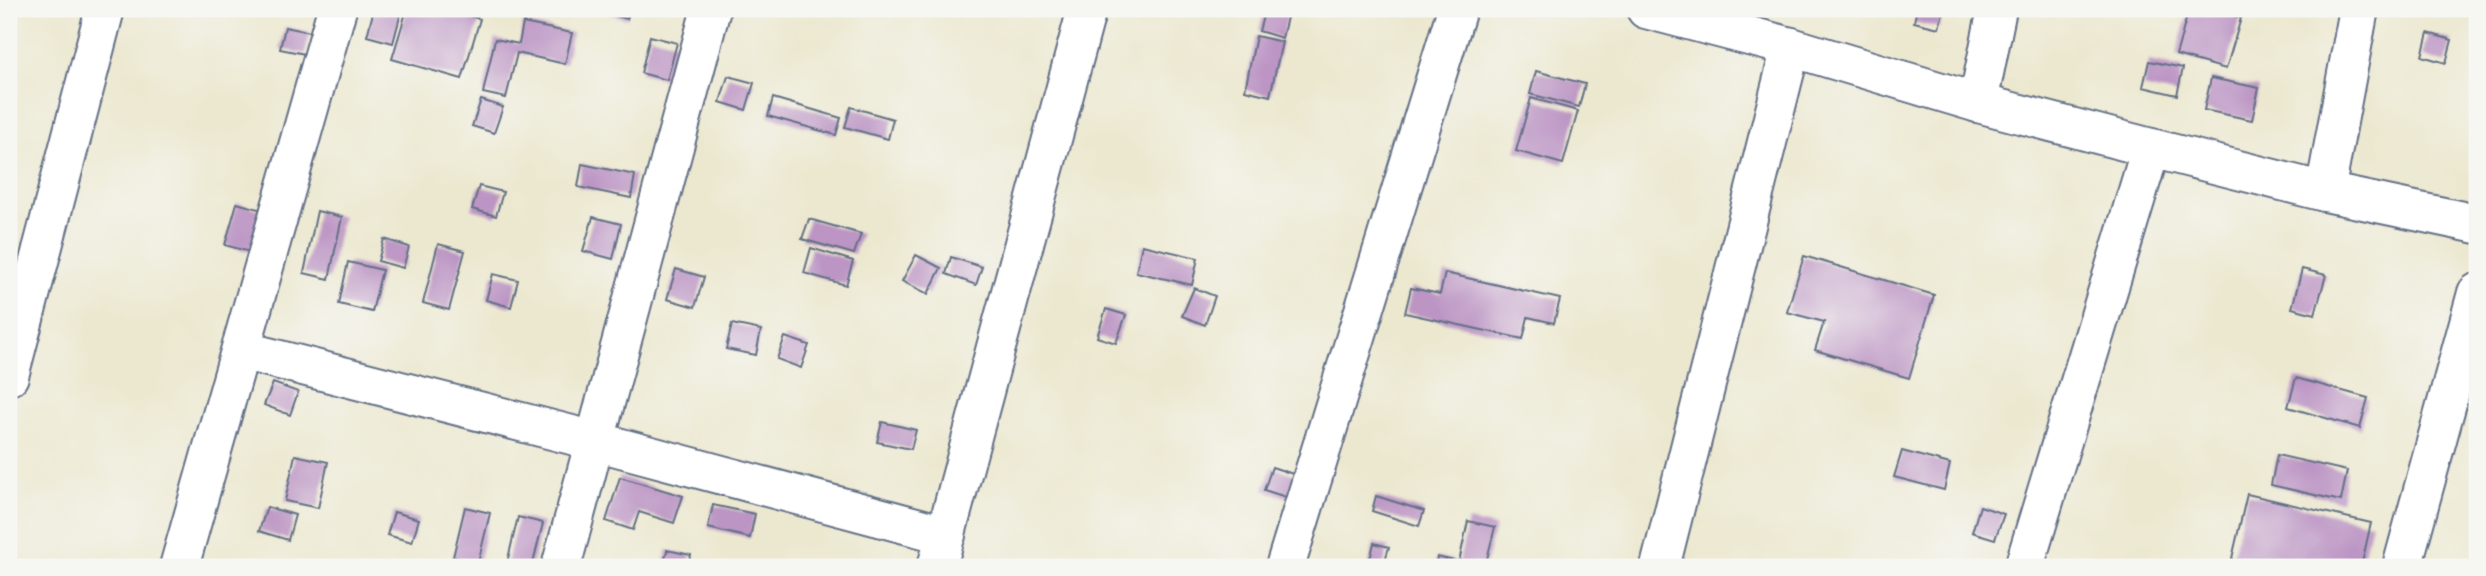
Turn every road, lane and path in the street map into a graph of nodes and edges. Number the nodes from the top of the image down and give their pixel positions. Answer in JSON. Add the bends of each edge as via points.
{"nodes":[{"id":1,"x":105,"y":9,"type":"edge"},
{"id":2,"x":337,"y":9,"type":"edge"},
{"id":3,"x":711,"y":9,"type":"edge"},
{"id":4,"x":1087,"y":9,"type":"edge"},
{"id":5,"x":1457,"y":9,"type":"edge"},
{"id":6,"x":1646,"y":9,"type":"edge"},
{"id":7,"x":1997,"y":9,"type":"edge"},
{"id":8,"x":2359,"y":9,"type":"edge"},
{"id":9,"x":1791,"y":47,"type":"junction"},
{"id":10,"x":1978,"y":103,"type":"junction"},
{"id":11,"x":2151,"y":148,"type":"junction"},
{"id":12,"x":2325,"y":192,"type":"junction"},
{"id":13,"x":2477,"y":224,"type":"edge"},
{"id":14,"x":2477,"y":293,"type":"edge"},
{"id":15,"x":241,"y":349,"type":"junction"},
{"id":16,"x":9,"y":376,"type":"edge"},
{"id":17,"x":595,"y":440,"type":"junction"},
{"id":18,"x":942,"y":551,"type":"edge"},
{"id":19,"x":179,"y":567,"type":"edge"},
{"id":20,"x":561,"y":567,"type":"edge"},
{"id":21,"x":1285,"y":567,"type":"edge"},
{"id":22,"x":1660,"y":567,"type":"edge"},
{"id":23,"x":2024,"y":567,"type":"edge"},
{"id":24,"x":2402,"y":567,"type":"edge"}],
"edges":[{"from":1,"to":16,"type":"street"},
{"from":2,"to":15,"type":"street"},
{"from":3,"to":17,"type":"street"},
{"from":4,"to":18,"type":"street"},
{"from":5,"to":21,"type":"street"},
{"from":6,"to":9,"type":"street"},
{"from":7,"to":10,"type":"street"},
{"from":8,"to":12,"type":"street"},
{"from":9,"to":10,"type":"street"},
{"from":9,"to":22,"type":"street"},
{"from":10,"to":11,"type":"street"},
{"from":11,"to":12,"type":"street"},
{"from":11,"to":23,"type":"street"},
{"from":12,"to":13,"type":"street"},
{"from":14,"to":24,"type":"street"},
{"from":15,"to":17,"type":"street"},
{"from":15,"to":19,"type":"street"},
{"from":17,"to":18,"type":"street"},
{"from":17,"to":20,"type":"street"}]}
